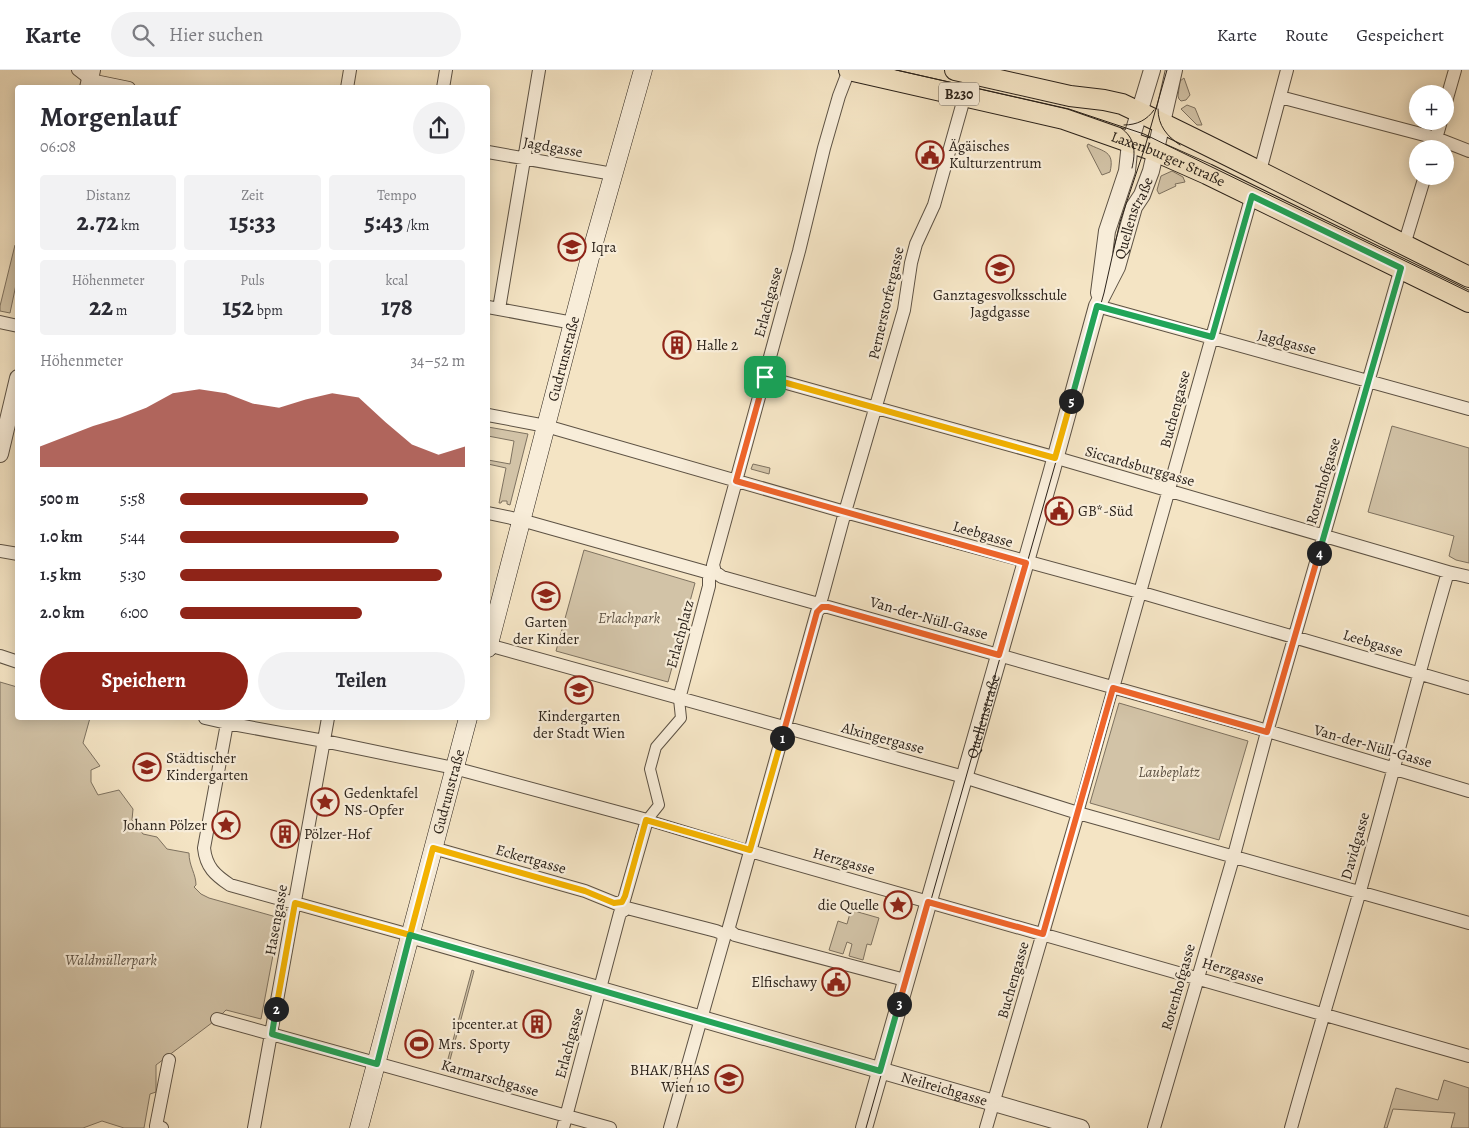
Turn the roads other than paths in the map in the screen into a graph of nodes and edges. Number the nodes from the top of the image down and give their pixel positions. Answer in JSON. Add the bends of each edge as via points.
{"nodes":[{"id":1,"x":350,"y":70,"type":"edge"},
{"id":2,"x":446,"y":70,"type":"edge"},
{"id":3,"x":538,"y":70,"type":"edge"},
{"id":4,"x":643,"y":70,"type":"edge"},
{"id":5,"x":849,"y":70,"type":"edge"},
{"id":6,"x":1152,"y":70,"type":"edge"},
{"id":7,"x":1174,"y":70,"type":"edge"},
{"id":8,"x":1287,"y":70,"type":"edge"},
{"id":9,"x":1455,"y":70,"type":"edge"},
{"id":10,"x":966,"y":71,"type":"edge"},
{"id":11,"x":87,"y":77,"type":"edge"},
{"id":12,"x":118,"y":85,"type":"edge"},
{"id":13,"x":348,"y":85,"type":"edge"},
{"id":14,"x":444,"y":85,"type":"edge"},
{"id":15,"x":1451,"y":85,"type":"edge"},
{"id":16,"x":965,"y":96,"type":"junction"},
{"id":17,"x":1280,"y":97,"type":"junction"},
{"id":18,"x":1138,"y":112,"type":"junction"},
{"id":19,"x":1161,"y":123,"type":"junction"},
{"id":20,"x":1421,"y":140,"type":"edge"},
{"id":21,"x":1130,"y":143,"type":"junction"},
{"id":22,"x":1454,"y":148,"type":"edge"},
{"id":23,"x":1155,"y":151,"type":"junction"},
{"id":24,"x":1469,"y":151,"type":"edge"},
{"id":25,"x":490,"y":152,"type":"edge"},
{"id":26,"x":523,"y":159,"type":"junction"},
{"id":27,"x":1260,"y":171,"type":"junction"},
{"id":28,"x":613,"y":174,"type":"junction"},
{"id":29,"x":1422,"y":185,"type":"edge"},
{"id":30,"x":1252,"y":196,"type":"junction"},
{"id":31,"x":1404,"y":245,"type":"junction"},
{"id":32,"x":1401,"y":268,"type":"junction"},
{"id":33,"x":1469,"y":278,"type":"edge"},
{"id":34,"x":1469,"y":302,"type":"edge"},
{"id":35,"x":1097,"y":306,"type":"junction"},
{"id":36,"x":493,"y":308,"type":"edge"},
{"id":37,"x":0,"y":322,"type":"edge"},
{"id":38,"x":573,"y":322,"type":"junction"},
{"id":39,"x":15,"y":325,"type":"edge"},
{"id":40,"x":1212,"y":337,"type":"junction"},
{"id":41,"x":765,"y":377,"type":"junction"},
{"id":42,"x":1368,"y":381,"type":"junction"},
{"id":43,"x":15,"y":404,"type":"edge"},
{"id":44,"x":877,"y":407,"type":"junction"},
{"id":45,"x":1469,"y":409,"type":"edge"},
{"id":46,"x":490,"y":415,"type":"edge"},
{"id":47,"x":13,"y":422,"type":"edge"},
{"id":48,"x":546,"y":426,"type":"junction"},
{"id":49,"x":0,"y":454,"type":"edge"},
{"id":50,"x":1055,"y":458,"type":"junction"},
{"id":51,"x":736,"y":481,"type":"junction"},
{"id":52,"x":1169,"y":491,"type":"junction"},
{"id":53,"x":844,"y":512,"type":"junction"},
{"id":54,"x":490,"y":513,"type":"edge"},
{"id":55,"x":521,"y":520,"type":"junction"},
{"id":56,"x":1324,"y":535,"type":"junction"},
{"id":57,"x":0,"y":551,"type":"edge"},
{"id":58,"x":15,"y":554,"type":"edge"},
{"id":59,"x":1026,"y":563,"type":"junction"},
{"id":60,"x":715,"y":572,"type":"joint"},
{"id":61,"x":1448,"y":572,"type":"junction"},
{"id":62,"x":1469,"y":577,"type":"edge"},
{"id":63,"x":1139,"y":592,"type":"junction"},
{"id":64,"x":821,"y":604,"type":"junction"},
{"id":65,"x":1296,"y":637,"type":"junction"},
{"id":66,"x":490,"y":638,"type":"edge"},
{"id":67,"x":490,"y":647,"type":"edge"},
{"id":68,"x":999,"y":655,"type":"junction"},
{"id":69,"x":0,"y":656,"type":"edge"},
{"id":70,"x":15,"y":661,"type":"edge"},
{"id":71,"x":1418,"y":674,"type":"junction"},
{"id":72,"x":1113,"y":688,"type":"junction"},
{"id":73,"x":1469,"y":688,"type":"edge"},
{"id":74,"x":679,"y":699,"type":"junction"},
{"id":75,"x":228,"y":720,"type":"edge"},
{"id":76,"x":328,"y":720,"type":"edge"},
{"id":77,"x":467,"y":720,"type":"edge"},
{"id":78,"x":785,"y":728,"type":"junction"},
{"id":79,"x":1267,"y":732,"type":"junction"},
{"id":80,"x":324,"y":741,"type":"junction"},
{"id":81,"x":454,"y":768,"type":"junction"},
{"id":82,"x":1394,"y":770,"type":"junction"},
{"id":83,"x":964,"y":778,"type":"junction"},
{"id":84,"x":1469,"y":791,"type":"edge"},
{"id":85,"x":1078,"y":813,"type":"junction"},
{"id":86,"x":646,"y":820,"type":"junction"},
{"id":87,"x":433,"y":848,"type":"junction"},
{"id":88,"x":750,"y":850,"type":"junction"},
{"id":89,"x":1234,"y":856,"type":"junction"},
{"id":90,"x":1360,"y":891,"type":"junction"},
{"id":91,"x":928,"y":902,"type":"junction"},
{"id":92,"x":295,"y":903,"type":"junction"},
{"id":93,"x":622,"y":906,"type":"junction"},
{"id":94,"x":1469,"y":923,"type":"edge"},
{"id":95,"x":726,"y":933,"type":"junction"},
{"id":96,"x":1043,"y":934,"type":"junction"},
{"id":97,"x":410,"y":935,"type":"junction"},
{"id":98,"x":1198,"y":978,"type":"junction"},
{"id":99,"x":905,"y":980,"type":"junction"},
{"id":100,"x":600,"y":990,"type":"junction"},
{"id":101,"x":1322,"y":1014,"type":"junction"},
{"id":102,"x":216,"y":1019,"type":"dead end"},
{"id":103,"x":702,"y":1019,"type":"junction"},
{"id":104,"x":272,"y":1034,"type":"junction"},
{"id":105,"x":1469,"y":1056,"type":"edge"},
{"id":106,"x":169,"y":1060,"type":"dead end"},
{"id":107,"x":377,"y":1064,"type":"junction"},
{"id":108,"x":880,"y":1071,"type":"junction"},
{"id":109,"x":994,"y":1103,"type":"junction"},
{"id":110,"x":564,"y":1122,"type":"edge"},
{"id":111,"x":159,"y":1127,"type":"edge"},
{"id":112,"x":254,"y":1128,"type":"edge"},
{"id":113,"x":360,"y":1128,"type":"edge"},
{"id":114,"x":610,"y":1128,"type":"edge"},
{"id":115,"x":670,"y":1128,"type":"edge"},
{"id":116,"x":864,"y":1128,"type":"edge"},
{"id":117,"x":986,"y":1128,"type":"edge"},
{"id":118,"x":1080,"y":1128,"type":"edge"},
{"id":119,"x":1154,"y":1128,"type":"edge"},
{"id":120,"x":1291,"y":1128,"type":"edge"}],
"edges":[{"from":1,"to":13,"type":"street"},
{"from":2,"to":14,"type":"street"},
{"from":3,"to":26,"type":"street"},
{"from":4,"to":28,"type":"main road","name":"Gudrunstraße"},
{"from":5,"to":16,"type":"main road","name":"Laxenburger Straße","number":"B230"},
{"from":5,"to":41,"type":"street","name":"Erlachgasse","via":[[824,148]]},
{"from":6,"to":18,"type":"street","name":"Quellenstraße"},
{"from":7,"to":19,"type":"street","name":"Quellenstraße"},
{"from":8,"to":17,"type":"street"},
{"from":9,"to":15,"type":"street"},
{"from":10,"to":16,"type":"street","name":"Pernerstorfergasse"},
{"from":10,"to":18,"type":"main road","name":"Laxenburger Straße","number":"B230","via":[[1070,96],[1122,104]]},
{"from":11,"to":12,"type":"street"},
{"from":16,"to":21,"type":"main road","name":"Laxenburger Straße","number":"B230","via":[[1064,119]]},
{"from":16,"to":44,"type":"street","name":"Pernerstorfergasse","via":[[934,204],[916,244],[904,310]]},
{"from":17,"to":20,"type":"street"},
{"from":17,"to":27,"type":"street"},
{"from":18,"to":19,"type":"main road","name":"Laxenburger Straße","number":"B230"},
{"from":18,"to":21,"type":"street","name":"Quellenstraße"},
{"from":19,"to":23,"type":"street","name":"Quellenstraße"},
{"from":19,"to":27,"type":"main road","name":"Laxenburger Straße","number":"B230"},
{"from":21,"to":23,"type":"main road","name":"Laxenburger Straße","number":"B230"},
{"from":21,"to":35,"type":"street","name":"Quellenstraße","via":[[1127,170],[1107,231]]},
{"from":22,"to":24,"type":"street"},
{"from":23,"to":30,"type":"main road","name":"Laxenburger Straße","number":"B230"},
{"from":23,"to":35,"type":"street","name":"Quellenstraße","via":[[1148,180],[1134,207],[1117,267]]},
{"from":25,"to":26,"type":"street","name":"Jagdgasse"},
{"from":26,"to":28,"type":"street","name":"Jagdgasse"},
{"from":26,"to":36,"type":"street"},
{"from":27,"to":31,"type":"main road","name":"Laxenburger Straße","number":"B230"},
{"from":28,"to":38,"type":"main road","name":"Gudrunstraße"},
{"from":29,"to":31,"type":"street"},
{"from":30,"to":32,"type":"main road","name":"Laxenburger Straße","number":"B230"},
{"from":30,"to":40,"type":"street","name":"Buchengasse"},
{"from":31,"to":33,"type":"main road","name":"Laxenburger Straße","number":"B230"},
{"from":32,"to":34,"type":"main road","name":"Laxenburger Straße","number":"B230"},
{"from":32,"to":42,"type":"street","name":"Rotenhofgasse"},
{"from":35,"to":40,"type":"street","name":"Jagdgasse"},
{"from":35,"to":50,"type":"street","name":"Quellenstraße"},
{"from":36,"to":38,"type":"street"},
{"from":37,"to":39,"type":"street"},
{"from":38,"to":48,"type":"main road","name":"Gudrunstraße"},
{"from":40,"to":42,"type":"street","name":"Jagdgasse"},
{"from":40,"to":52,"type":"street","name":"Buchengasse"},
{"from":41,"to":44,"type":"street","name":"Siccardsburggasse"},
{"from":41,"to":51,"type":"street","name":"Erlachgasse"},
{"from":42,"to":45,"type":"street","name":"Jagdgasse"},
{"from":42,"to":56,"type":"street","name":"Rotenhofgasse"},
{"from":43,"to":47,"type":"street"},
{"from":44,"to":50,"type":"street","name":"Siccardsburggasse"},
{"from":44,"to":53,"type":"street","name":"Pernerstorfergasse"},
{"from":46,"to":48,"type":"street","name":"Leebgasse"},
{"from":47,"to":49,"type":"street"},
{"from":48,"to":51,"type":"street","name":"Leebgasse"},
{"from":48,"to":55,"type":"main road","name":"Gudrunstraße"},
{"from":50,"to":52,"type":"street","name":"Siccardsburggasse"},
{"from":50,"to":59,"type":"street","name":"Quellenstraße"},
{"from":51,"to":53,"type":"street","name":"Leebgasse"},
{"from":51,"to":60,"type":"street","name":"Erlachgasse","via":[[713,565]]},
{"from":52,"to":56,"type":"street","name":"Siccardsburggasse"},
{"from":52,"to":63,"type":"street","name":"Buchengasse"},
{"from":53,"to":59,"type":"street","name":"Leebgasse"},
{"from":53,"to":64,"type":"street","name":"Pernerstorfergasse"},
{"from":54,"to":55,"type":"street"},
{"from":55,"to":66,"type":"main road","name":"Gudrunstraße"},
{"from":55,"to":74,"type":"street","name":"Erlachplatz","via":[[706,572],[709,586]]},
{"from":56,"to":61,"type":"street","name":"Siccardsburggasse"},
{"from":56,"to":65,"type":"street","name":"Rotenhofgasse"},
{"from":57,"to":58,"type":"street"},
{"from":59,"to":63,"type":"street","name":"Leebgasse"},
{"from":59,"to":68,"type":"street","name":"Quellenstraße"},
{"from":60,"to":64,"type":"street","name":"Van-der-Nüll-Gasse"},
{"from":61,"to":62,"type":"street","name":"Siccardsburggasse"},
{"from":61,"to":71,"type":"street","name":"Davidgasse"},
{"from":63,"to":65,"type":"street","name":"Leebgasse"},
{"from":63,"to":72,"type":"street","name":"Buchengasse"},
{"from":64,"to":68,"type":"street","name":"Van-der-Nüll-Gasse"},
{"from":64,"to":78,"type":"street","name":"Pernerstorfergasse"},
{"from":65,"to":71,"type":"street","name":"Leebgasse"},
{"from":65,"to":79,"type":"street","name":"Rotenhofgasse"},
{"from":67,"to":74,"type":"street"},
{"from":68,"to":72,"type":"street","name":"Van-der-Nüll-Gasse"},
{"from":68,"to":83,"type":"street","name":"Quellenstraße"},
{"from":69,"to":70,"type":"street"},
{"from":71,"to":73,"type":"street","name":"Leebgasse"},
{"from":71,"to":82,"type":"street","name":"Davidgasse"},
{"from":72,"to":79,"type":"street"},
{"from":72,"to":85,"type":"street"},
{"from":74,"to":78,"type":"street","name":"Alxingergasse"},
{"from":74,"to":86,"type":"street","name":"Erlachgasse","via":[[682,718],[656,747],[654,754],[650,769],[659,805]]},
{"from":75,"to":80,"type":"street","name":"Herzgasse"},
{"from":75,"to":92,"type":"street","name":"Neilreichgasse","via":[[204,848],[209,866],[214,874],[230,885]]},
{"from":76,"to":80,"type":"street","name":"Hasengasse"},
{"from":77,"to":81,"type":"main road","name":"Gudrunstraße"},
{"from":78,"to":83,"type":"street","name":"Alxingergasse"},
{"from":78,"to":88,"type":"street","name":"Pernerstorfergasse"},
{"from":79,"to":82,"type":"street","name":"Van-der-Nüll-Gasse"},
{"from":79,"to":89,"type":"street"},
{"from":80,"to":81,"type":"street","name":"Herzgasse"},
{"from":80,"to":92,"type":"street","name":"Hasengasse"},
{"from":81,"to":86,"type":"street","name":"Herzgasse"},
{"from":81,"to":87,"type":"main road","name":"Gudrunstraße"},
{"from":82,"to":84,"type":"street","name":"Van-der-Nüll-Gasse"},
{"from":82,"to":90,"type":"street","name":"Davidgasse"},
{"from":83,"to":85,"type":"street","name":"Alxingergasse"},
{"from":83,"to":91,"type":"street","name":"Quellenstraße"},
{"from":85,"to":89,"type":"street"},
{"from":85,"to":96,"type":"street","name":"Buchengasse"},
{"from":86,"to":88,"type":"street","name":"Herzgasse"},
{"from":86,"to":93,"type":"street","name":"Erlachgasse"},
{"from":87,"to":93,"type":"street","name":"Eckertgasse","via":[[585,891]]},
{"from":87,"to":97,"type":"main road","name":"Gudrunstraße"},
{"from":88,"to":91,"type":"street","name":"Herzgasse"},
{"from":88,"to":95,"type":"street","name":"Pernerstorfergasse"},
{"from":89,"to":90,"type":"street"},
{"from":89,"to":98,"type":"street","name":"Rotenhofgasse"},
{"from":90,"to":94,"type":"street"},
{"from":90,"to":101,"type":"street","name":"Davidgasse"},
{"from":91,"to":96,"type":"street","name":"Herzgasse"},
{"from":91,"to":99,"type":"street","name":"Quellenstraße"},
{"from":92,"to":97,"type":"street","name":"Neilreichgasse"},
{"from":92,"to":104,"type":"street","name":"Hasengasse"},
{"from":93,"to":95,"type":"street","name":"Eckertgasse"},
{"from":93,"to":100,"type":"street","name":"Erlachgasse"},
{"from":95,"to":99,"type":"street","name":"Eckertgasse"},
{"from":95,"to":103,"type":"street","name":"Pernerstorfergasse"},
{"from":96,"to":98,"type":"street","name":"Herzgasse"},
{"from":96,"to":109,"type":"street","name":"Buchengasse"},
{"from":97,"to":100,"type":"street","name":"Neilreichgasse"},
{"from":97,"to":107,"type":"main road","name":"Gudrunstraße"},
{"from":98,"to":101,"type":"street","name":"Herzgasse"},
{"from":98,"to":119,"type":"street","name":"Rotenhofgasse"},
{"from":99,"to":108,"type":"street","name":"Quellenstraße"},
{"from":100,"to":103,"type":"street","name":"Neilreichgasse"},
{"from":100,"to":110,"type":"street","name":"Erlachgasse"},
{"from":101,"to":105,"type":"street","name":"Herzgasse"},
{"from":101,"to":120,"type":"street","name":"Davidgasse"},
{"from":102,"to":104,"type":"street","name":"Karmarschgasse"},
{"from":103,"to":108,"type":"street","name":"Neilreichgasse"},
{"from":103,"to":115,"type":"street","name":"Pernerstorfergasse"},
{"from":104,"to":107,"type":"street","name":"Karmarschgasse"},
{"from":104,"to":112,"type":"street","name":"Hasengasse"},
{"from":106,"to":111,"type":"street"},
{"from":107,"to":110,"type":"street","name":"Karmarschgasse"},
{"from":107,"to":113,"type":"main road","name":"Gudrunstraße"},
{"from":108,"to":109,"type":"street","name":"Neilreichgasse"},
{"from":108,"to":116,"type":"street","name":"Quellenstraße"},
{"from":109,"to":117,"type":"street","name":"Buchengasse"},
{"from":109,"to":118,"type":"street","name":"Neilreichgasse"},
{"from":110,"to":114,"type":"street","name":"Karmarschgasse"}]}
